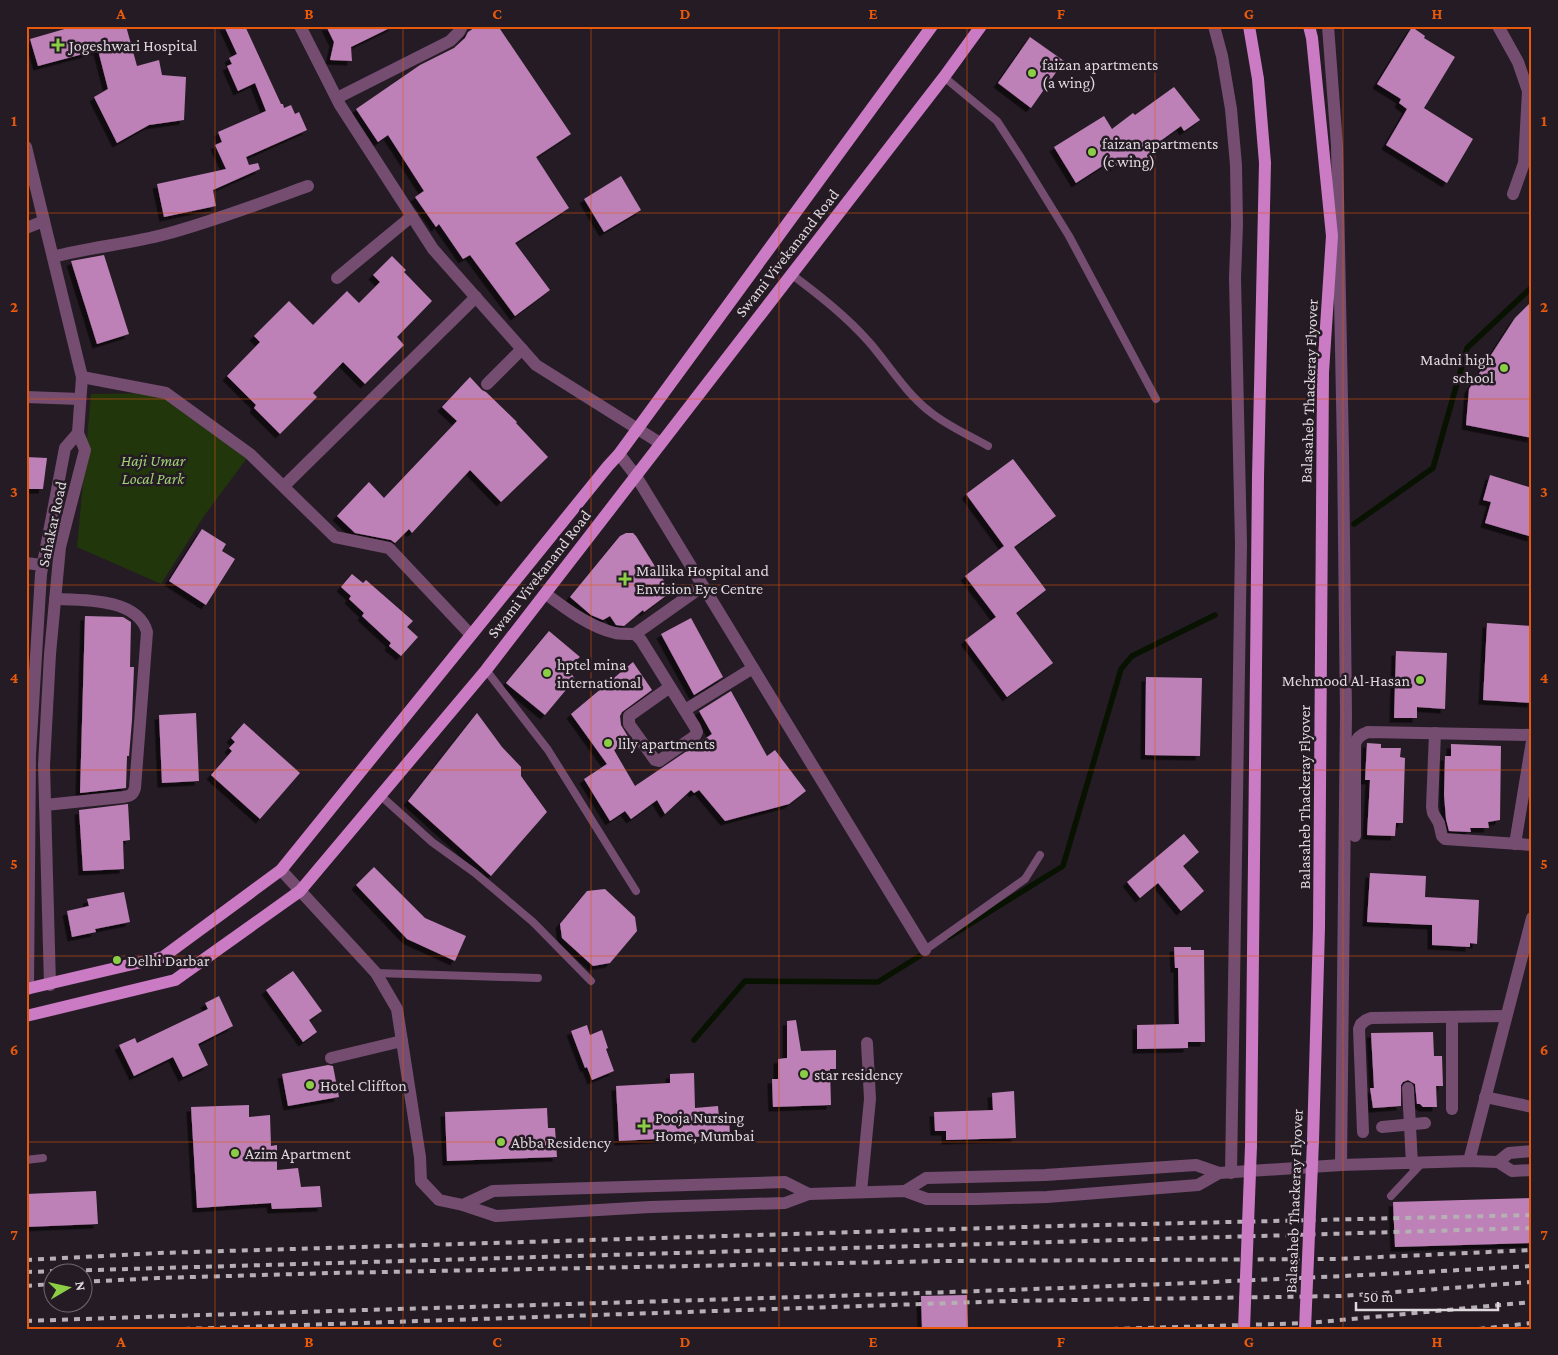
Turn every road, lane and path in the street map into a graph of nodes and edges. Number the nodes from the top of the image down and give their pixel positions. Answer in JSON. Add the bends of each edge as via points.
{"nodes":[{"id":1,"x":300,"y":26,"type":"edge"},
{"id":2,"x":462,"y":26,"type":"edge"},
{"id":3,"x":932,"y":26,"type":"edge"},
{"id":4,"x":981,"y":26,"type":"edge"},
{"id":5,"x":1214,"y":26,"type":"edge"},
{"id":6,"x":1249,"y":26,"type":"edge"},
{"id":7,"x":1309,"y":26,"type":"edge"},
{"id":8,"x":1328,"y":26,"type":"edge"},
{"id":9,"x":1498,"y":26,"type":"edge"},
{"id":10,"x":944,"y":77,"type":"junction"},
{"id":11,"x":336,"y":98,"type":"junction"},
{"id":12,"x":26,"y":146,"type":"edge"},
{"id":13,"x":308,"y":186,"type":"dead end"},
{"id":14,"x":1513,"y":194,"type":"dead end"},
{"id":15,"x":412,"y":216,"type":"junction"},
{"id":16,"x":44,"y":222,"type":"junction"},
{"id":17,"x":26,"y":228,"type":"edge"},
{"id":18,"x":53,"y":257,"type":"junction"},
{"id":19,"x":791,"y":274,"type":"junction"},
{"id":20,"x":338,"y":278,"type":"dead end"},
{"id":21,"x":476,"y":297,"type":"junction"},
{"id":22,"x":522,"y":349,"type":"junction"},
{"id":23,"x":82,"y":377,"type":"junction"},
{"id":24,"x":487,"y":384,"type":"dead end"},
{"id":25,"x":26,"y":396,"type":"edge"},
{"id":26,"x":80,"y":399,"type":"junction"},
{"id":27,"x":1156,"y":399,"type":"dead end"},
{"id":28,"x":637,"y":429,"type":"junction"},
{"id":29,"x":78,"y":433,"type":"junction"},
{"id":30,"x":660,"y":443,"type":"junction"},
{"id":31,"x":988,"y":446,"type":"dead end"},
{"id":32,"x":619,"y":454,"type":"junction"},
{"id":33,"x":636,"y":476,"type":"junction"},
{"id":34,"x":284,"y":486,"type":"junction"},
{"id":35,"x":26,"y":563,"type":"edge"},
{"id":36,"x":42,"y":565,"type":"junction"},
{"id":37,"x":703,"y":586,"type":"junction"},
{"id":38,"x":546,"y":594,"type":"junction"},
{"id":39,"x":55,"y":599,"type":"junction"},
{"id":40,"x":635,"y":634,"type":"junction"},
{"id":41,"x":471,"y":635,"type":"junction"},
{"id":42,"x":36,"y":653,"type":"junction"},
{"id":43,"x":50,"y":654,"type":"junction"},
{"id":44,"x":752,"y":668,"type":"junction"},
{"id":45,"x":486,"y":670,"type":"junction"},
{"id":46,"x":670,"y":687,"type":"junction"},
{"id":47,"x":685,"y":710,"type":"junction"},
{"id":48,"x":1435,"y":734,"type":"junction"},
{"id":49,"x":1532,"y":735,"type":"edge"},
{"id":50,"x":1532,"y":741,"type":"edge"},
{"id":51,"x":380,"y":795,"type":"junction"},
{"id":52,"x":45,"y":805,"type":"junction"},
{"id":53,"x":30,"y":806,"type":"junction"},
{"id":54,"x":1355,"y":836,"type":"dead end"},
{"id":55,"x":1515,"y":844,"type":"junction"},
{"id":56,"x":1532,"y":845,"type":"edge"},
{"id":57,"x":1040,"y":855,"type":"dead end"},
{"id":58,"x":281,"y":870,"type":"junction"},
{"id":59,"x":300,"y":890,"type":"junction"},
{"id":60,"x":636,"y":891,"type":"dead end"},
{"id":61,"x":1532,"y":918,"type":"edge"},
{"id":62,"x":925,"y":950,"type":"joint"},
{"id":63,"x":1527,"y":958,"type":"edge"},
{"id":64,"x":376,"y":973,"type":"junction"},
{"id":65,"x":538,"y":978,"type":"dead end"},
{"id":66,"x":591,"y":981,"type":"dead end"},
{"id":67,"x":50,"y":985,"type":"junction"},
{"id":68,"x":27,"y":989,"type":"edge"},
{"id":69,"x":26,"y":1016,"type":"edge"},
{"id":70,"x":1506,"y":1016,"type":"junction"},
{"id":71,"x":1452,"y":1017,"type":"junction"},
{"id":72,"x":402,"y":1041,"type":"junction"},
{"id":73,"x":867,"y":1042,"type":"dead end"},
{"id":74,"x":331,"y":1058,"type":"dead end"},
{"id":75,"x":1408,"y":1088,"type":"dead end"},
{"id":76,"x":1485,"y":1097,"type":"junction"},
{"id":77,"x":1532,"y":1107,"type":"edge"},
{"id":78,"x":1452,"y":1109,"type":"dead end"},
{"id":79,"x":1425,"y":1123,"type":"dead end"},
{"id":80,"x":1410,"y":1125,"type":"junction"},
{"id":81,"x":1382,"y":1127,"type":"dead end"},
{"id":82,"x":1363,"y":1132,"type":"dead end"},
{"id":83,"x":1532,"y":1151,"type":"edge"},
{"id":84,"x":43,"y":1158,"type":"dead end"},
{"id":85,"x":26,"y":1160,"type":"edge"},
{"id":86,"x":1469,"y":1161,"type":"junction"},
{"id":87,"x":1498,"y":1162,"type":"junction"},
{"id":88,"x":1417,"y":1164,"type":"junction"},
{"id":89,"x":1341,"y":1165,"type":"junction"},
{"id":90,"x":1532,"y":1170,"type":"edge"},
{"id":91,"x":1074,"y":1173,"type":"junction"},
{"id":92,"x":1225,"y":1173,"type":"junction"},
{"id":93,"x":976,"y":1177,"type":"junction"},
{"id":94,"x":727,"y":1184,"type":"junction"},
{"id":95,"x":600,"y":1188,"type":"junction"},
{"id":96,"x":905,"y":1191,"type":"junction"},
{"id":97,"x":861,"y":1192,"type":"junction"},
{"id":98,"x":809,"y":1194,"type":"junction"},
{"id":99,"x":1075,"y":1195,"type":"junction"},
{"id":100,"x":1391,"y":1196,"type":"dead end"},
{"id":101,"x":976,"y":1199,"type":"junction"},
{"id":102,"x":463,"y":1205,"type":"junction"},
{"id":103,"x":727,"y":1205,"type":"junction"},
{"id":104,"x":602,"y":1210,"type":"junction"},
{"id":105,"x":1244,"y":1329,"type":"edge"},
{"id":106,"x":1305,"y":1329,"type":"edge"}],
"edges":[{"from":1,"to":11,"type":"street"},
{"from":2,"to":11,"type":"street","via":[[450,41]]},
{"from":3,"to":28,"type":"main road","name":"Swami Vivekanand Road"},
{"from":4,"to":10,"type":"main road","name":"Swami Vivekanand Road"},
{"from":5,"to":92,"type":"street","via":[[1222,56],[1236,165],[1241,544]]},
{"from":6,"to":105,"type":"main road","bridge":true,"via":[[1258,79],[1265,163],[1258,477],[1251,1146]]},
{"from":7,"to":106,"type":"main road","name":"Balasaheb Thackeray Flyover","bridge":true,"via":[[1332,236],[1323,372],[1319,928]]},
{"from":8,"to":89,"type":"street","via":[[1337,146],[1343,460],[1346,723]]},
{"from":9,"to":14,"type":"street","via":[[1518,62],[1528,91],[1524,163]]},
{"from":10,"to":19,"type":"main road","name":"Swami Vivekanand Road"},
{"from":10,"to":27,"type":"lane","via":[[997,121],[1069,236]]},
{"from":11,"to":15,"type":"street"},
{"from":12,"to":16,"type":"street","name":"Sahakar Road"},
{"from":13,"to":18,"type":"street","via":[[164,235]]},
{"from":15,"to":20,"type":"street"},
{"from":15,"to":21,"type":"street","via":[[433,249]]},
{"from":16,"to":17,"type":"street"},
{"from":16,"to":18,"type":"street","name":"Sahakar Road"},
{"from":18,"to":23,"type":"street","name":"Sahakar Road"},
{"from":19,"to":30,"type":"main road","name":"Swami Vivekanand Road"},
{"from":19,"to":31,"type":"lane","via":[[830,304],[868,341],[910,393],[930,412]]},
{"from":21,"to":22,"type":"street"},
{"from":21,"to":34,"type":"street"},
{"from":22,"to":24,"type":"street"},
{"from":22,"to":28,"type":"street","via":[[536,365]]},
{"from":23,"to":26,"type":"street","name":"Sahakar Road"},
{"from":23,"to":34,"type":"street","via":[[166,393],[250,454]]},
{"from":25,"to":26,"type":"street"},
{"from":26,"to":29,"type":"street","name":"Sahakar Road"},
{"from":28,"to":30,"type":"street"},
{"from":28,"to":32,"type":"main road","name":"Swami Vivekanand Road"},
{"from":29,"to":36,"type":"street","name":"Sahakar Road","via":[[65,448]]},
{"from":29,"to":39,"type":"street","name":"Sahakar Road","via":[[85,450],[60,548]]},
{"from":30,"to":33,"type":"main road","name":"Swami Vivekanand Road"},
{"from":32,"to":33,"type":"street"},
{"from":32,"to":41,"type":"main road","name":"Swami Vivekanand Road"},
{"from":33,"to":37,"type":"street"},
{"from":33,"to":38,"type":"main road","name":"Swami Vivekanand Road"},
{"from":34,"to":41,"type":"street","via":[[335,537],[389,548]]},
{"from":35,"to":36,"type":"street"},
{"from":36,"to":42,"type":"street","name":"Sahakar Road"},
{"from":37,"to":40,"type":"street"},
{"from":37,"to":44,"type":"street"},
{"from":38,"to":40,"type":"street","via":[[590,623],[614,633]]},
{"from":38,"to":45,"type":"main road","name":"Swami Vivekanand Road"},
{"from":39,"to":43,"type":"street","name":"Sahakar Road"},
{"from":39,"to":52,"type":"street","via":[[107,602],[125,608],[141,618],[147,632],[133,794]]},
{"from":40,"to":46,"type":"street"},
{"from":41,"to":58,"type":"main road","name":"Swami Vivekanand Road"},
{"from":42,"to":43,"type":"street"},
{"from":42,"to":53,"type":"street","name":"Sahakar Road"},
{"from":43,"to":52,"type":"street","name":"Sahakar Road"},
{"from":44,"to":47,"type":"street"},
{"from":44,"to":62,"type":"street"},
{"from":45,"to":51,"type":"main road","name":"Swami Vivekanand Road"},
{"from":45,"to":60,"type":"lane","via":[[548,750]]},
{"from":46,"to":47,"type":"street"},
{"from":46,"to":47,"type":"street","via":[[629,716],[628,720],[655,760],[663,759],[695,736],[697,732]]},
{"from":48,"to":49,"type":"street"},
{"from":48,"to":54,"type":"street","via":[[1368,732],[1356,739]]},
{"from":48,"to":55,"type":"street","via":[[1432,807],[1442,836],[1445,839]]},
{"from":50,"to":55,"type":"street"},
{"from":51,"to":59,"type":"main road","name":"Swami Vivekanand Road"},
{"from":51,"to":66,"type":"lane","via":[[432,842],[533,922]]},
{"from":52,"to":53,"type":"street"},
{"from":52,"to":67,"type":"street","name":"Sahakar Road"},
{"from":53,"to":68,"type":"street","name":"Sahakar Road"},
{"from":55,"to":56,"type":"street"},
{"from":57,"to":62,"type":"lane","via":[[1025,879]]},
{"from":58,"to":59,"type":"street"},
{"from":58,"to":67,"type":"main road","name":"Swami Vivekanand Road","via":[[162,957]]},
{"from":59,"to":64,"type":"street"},
{"from":59,"to":69,"type":"main road","name":"Swami Vivekanand Road","via":[[176,980]]},
{"from":61,"to":63,"type":"street"},
{"from":63,"to":70,"type":"street"},
{"from":64,"to":65,"type":"lane"},
{"from":64,"to":72,"type":"street","via":[[397,1009]]},
{"from":67,"to":68,"type":"main road","name":"Swami Vivekanand Road"},
{"from":70,"to":71,"type":"street"},
{"from":70,"to":76,"type":"street"},
{"from":71,"to":78,"type":"street"},
{"from":71,"to":82,"type":"street","via":[[1371,1018],[1361,1024]]},
{"from":72,"to":74,"type":"street"},
{"from":72,"to":102,"type":"street","via":[[421,1180],[439,1200]]},
{"from":73,"to":97,"type":"street","via":[[870,1099]]},
{"from":75,"to":80,"type":"street"},
{"from":76,"to":77,"type":"street"},
{"from":76,"to":86,"type":"street"},
{"from":79,"to":80,"type":"street"},
{"from":80,"to":81,"type":"street"},
{"from":80,"to":88,"type":"street"},
{"from":83,"to":87,"type":"street","via":[[1509,1153]]},
{"from":84,"to":85,"type":"lane"},
{"from":86,"to":87,"type":"street"},
{"from":86,"to":88,"type":"street"},
{"from":87,"to":90,"type":"street","via":[[1512,1171]]},
{"from":88,"to":89,"type":"street"},
{"from":88,"to":100,"type":"lane"},
{"from":89,"to":92,"type":"street"},
{"from":91,"to":92,"type":"street","via":[[1196,1165]]},
{"from":91,"to":93,"type":"street"},
{"from":91,"to":99,"type":"street"},
{"from":92,"to":99,"type":"street","via":[[1198,1185]]},
{"from":93,"to":96,"type":"street","via":[[926,1178]]},
{"from":93,"to":101,"type":"street"},
{"from":94,"to":95,"type":"street"},
{"from":94,"to":98,"type":"street","via":[[785,1182]]},
{"from":94,"to":103,"type":"street"},
{"from":95,"to":102,"type":"street","via":[[493,1191]]},
{"from":95,"to":104,"type":"street"},
{"from":96,"to":97,"type":"street"},
{"from":96,"to":101,"type":"street","via":[[927,1200]]},
{"from":97,"to":98,"type":"street"},
{"from":98,"to":103,"type":"street","via":[[785,1203]]},
{"from":99,"to":101,"type":"street"},
{"from":102,"to":104,"type":"street","via":[[496,1216]]},
{"from":103,"to":104,"type":"street"}]}
